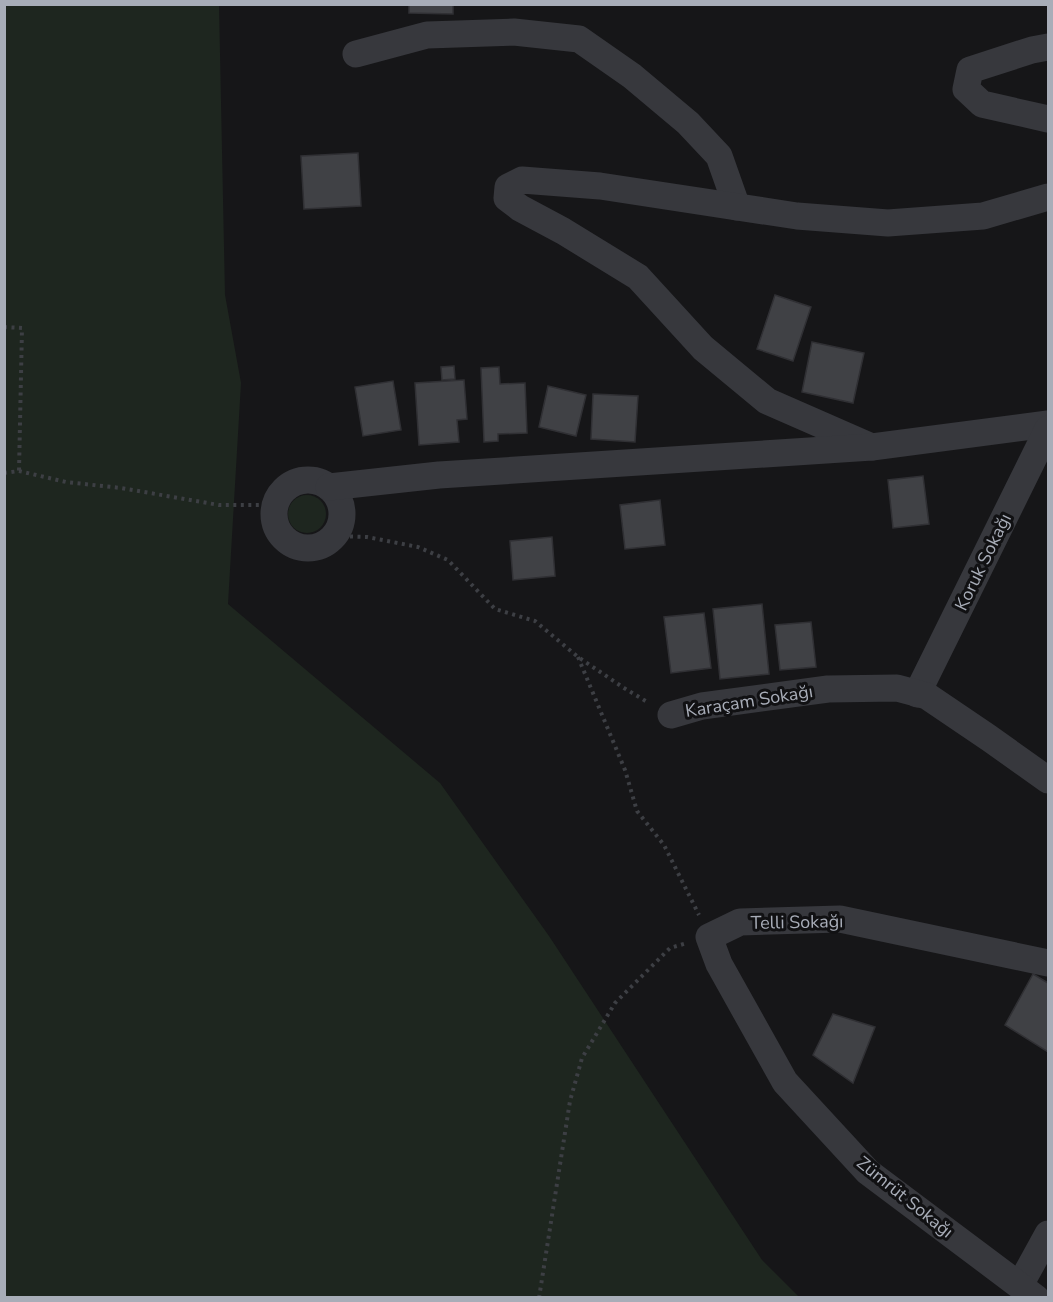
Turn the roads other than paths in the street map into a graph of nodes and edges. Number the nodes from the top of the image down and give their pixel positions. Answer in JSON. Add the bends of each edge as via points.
{"nodes":[{"id":1,"x":1048,"y":47,"type":"edge"},
{"id":2,"x":356,"y":54,"type":"dead end"},
{"id":3,"x":1048,"y":119,"type":"edge"},
{"id":4,"x":1048,"y":197,"type":"edge"},
{"id":5,"x":737,"y":207,"type":"junction"},
{"id":6,"x":1048,"y":424,"type":"edge"},
{"id":7,"x":1048,"y":429,"type":"edge"},
{"id":8,"x":872,"y":447,"type":"junction"},
{"id":9,"x":329,"y":488,"type":"junction"},
{"id":10,"x":917,"y":694,"type":"junction"},
{"id":11,"x":671,"y":715,"type":"road end"},
{"id":12,"x":1048,"y":780,"type":"edge"},
{"id":13,"x":1048,"y":963,"type":"edge"},
{"id":14,"x":785,"y":1082,"type":"joint"},
{"id":15,"x":1048,"y":1234,"type":"edge"},
{"id":16,"x":1028,"y":1291,"type":"edge"}],
"edges":[{"from":1,"to":3,"type":"street","via":[[970,69],[966,89],[982,104]]},
{"from":2,"to":5,"type":"street","via":[[427,35],[514,32],[579,39],[632,76],[688,123],[719,156]]},
{"from":4,"to":5,"type":"street","via":[[983,216],[888,223]]},
{"from":5,"to":8,"type":"street","via":[[600,186],[522,180],[508,187],[507,198],[638,276],[703,348],[768,401]]},
{"from":6,"to":8,"type":"street"},
{"from":7,"to":10,"type":"street","name":"Koruk Sokağı"},
{"from":8,"to":9,"type":"street","via":[[439,475]]},
{"from":9,"to":9,"type":"street","via":[[338,497],[342,510],[335,536],[312,548],[287,541],[274,518],[281,493],[304,480],[317,481]]},
{"from":10,"to":11,"type":"street","name":"Karaçam Sokağı","via":[[897,688],[828,689],[702,706]]},
{"from":10,"to":12,"type":"street","name":"Karaçam Sokağı","via":[[927,696]]},
{"from":13,"to":14,"type":"street","name":"Telli Sokağı","via":[[840,919],[740,922],[709,937],[719,964]]},
{"from":14,"to":16,"type":"street","name":"Zümrüt Sokağı","via":[[868,1172]]},
{"from":15,"to":16,"type":"street"}]}
